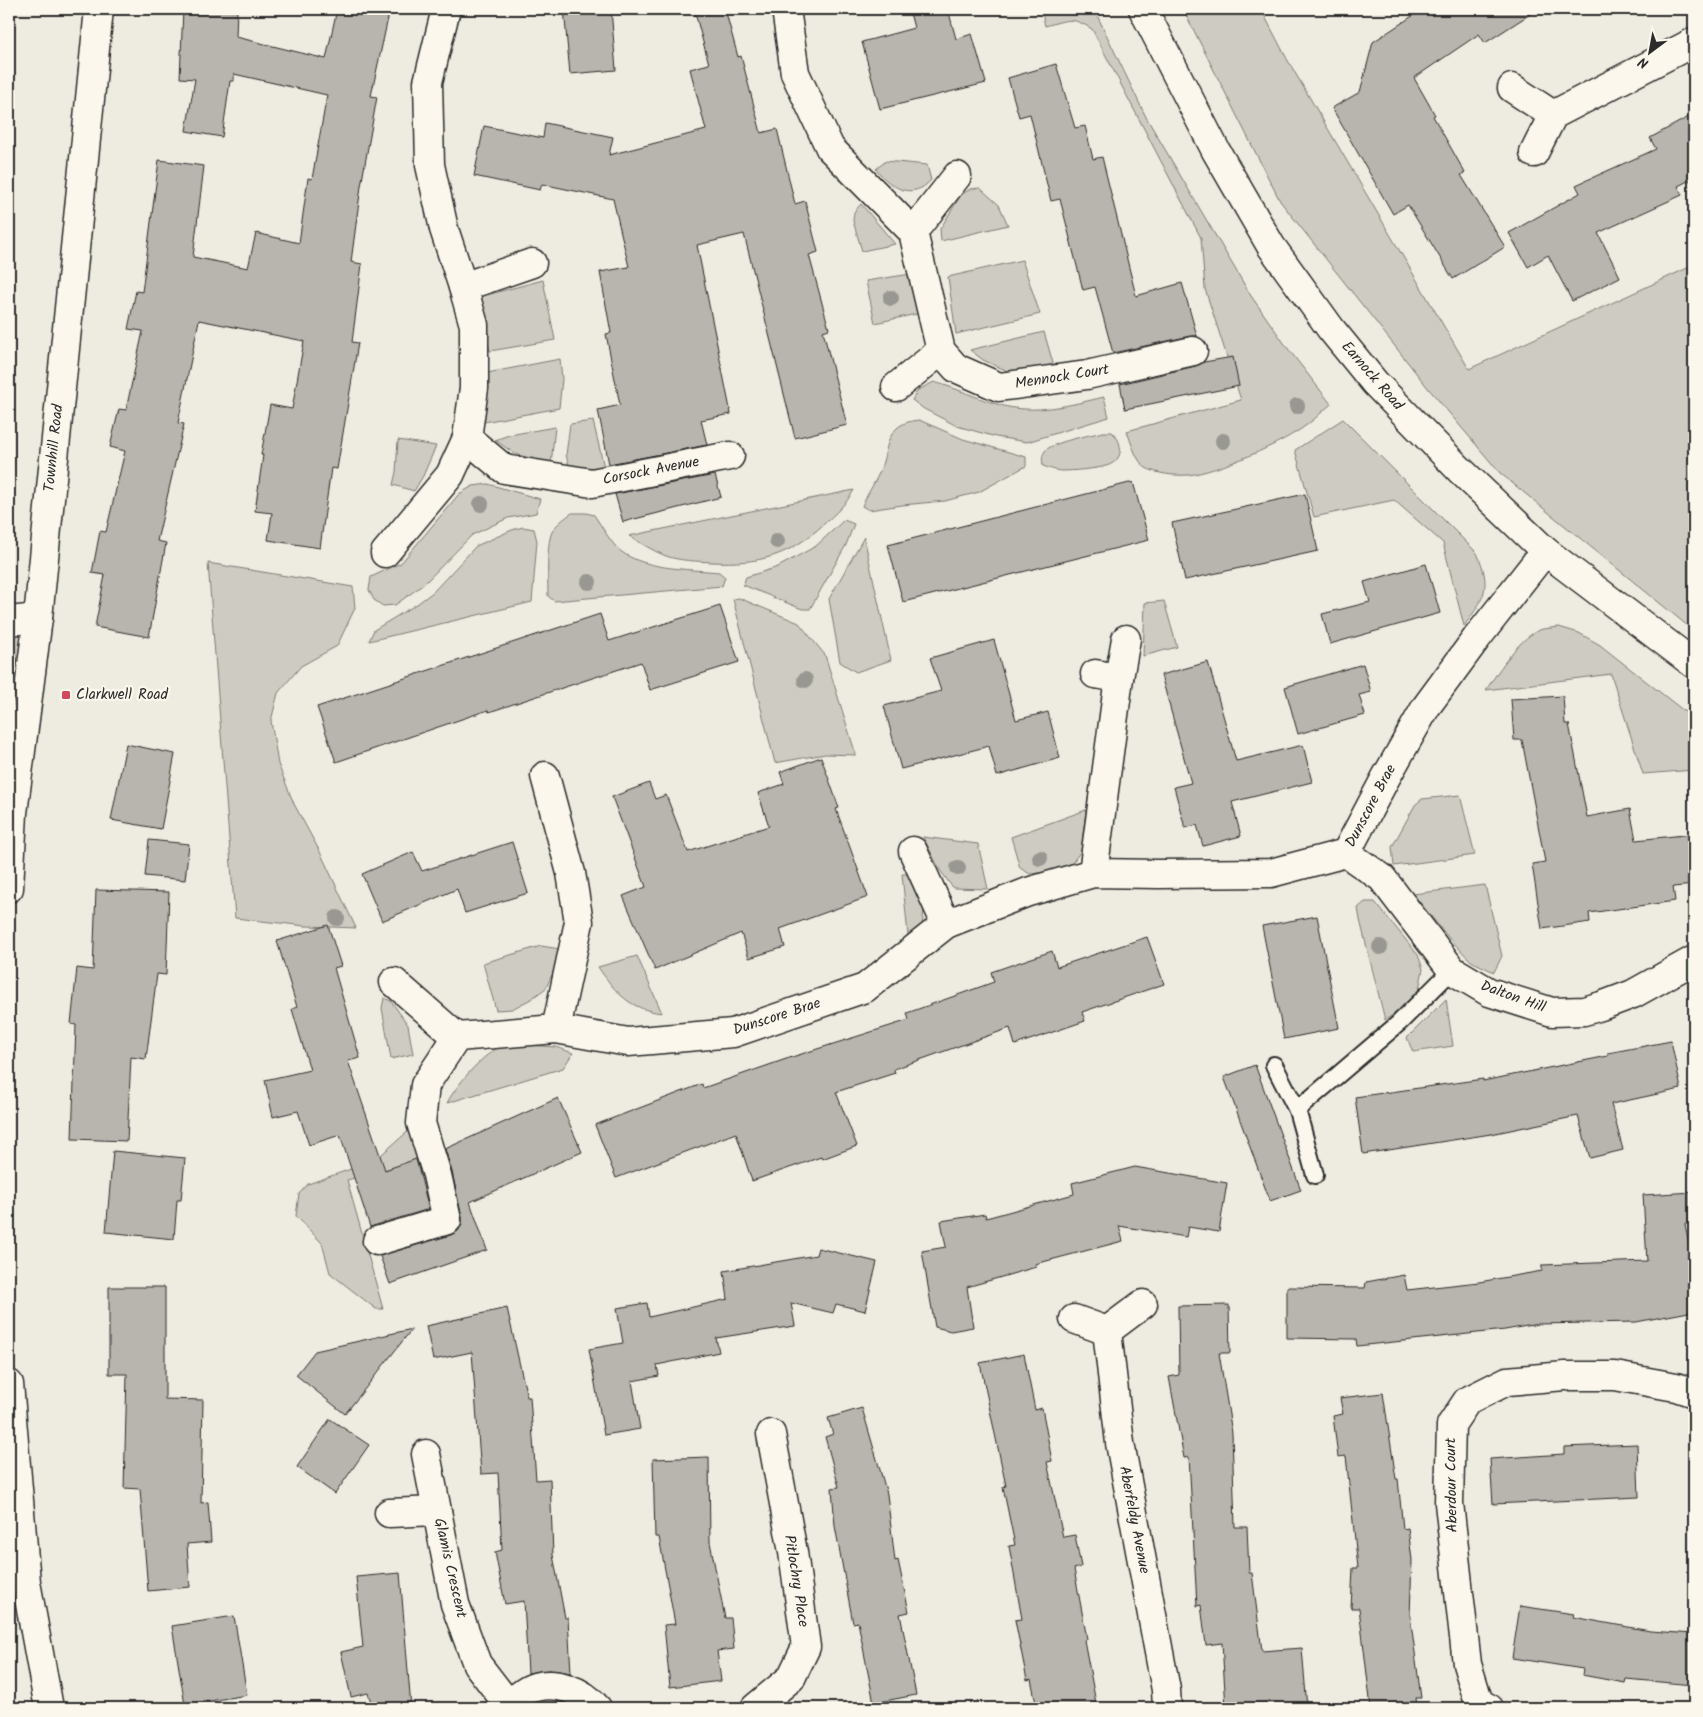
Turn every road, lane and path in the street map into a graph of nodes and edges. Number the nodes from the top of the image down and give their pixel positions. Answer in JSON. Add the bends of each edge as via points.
{"nodes":[{"id":1,"x":99,"y":9,"type":"edge"},
{"id":2,"x":446,"y":9,"type":"edge"},
{"id":3,"x":786,"y":9,"type":"edge"},
{"id":4,"x":1143,"y":9,"type":"edge"},
{"id":5,"x":1694,"y":42,"type":"edge"},
{"id":6,"x":1512,"y":88,"type":"dead end"},
{"id":7,"x":1553,"y":115,"type":"junction"},
{"id":8,"x":1534,"y":153,"type":"dead end"},
{"id":9,"x":957,"y":176,"type":"dead end"},
{"id":10,"x":913,"y":232,"type":"junction"},
{"id":11,"x":532,"y":263,"type":"dead end"},
{"id":12,"x":463,"y":287,"type":"junction"},
{"id":13,"x":941,"y":351,"type":"junction"},
{"id":14,"x":1193,"y":351,"type":"dead end"},
{"id":15,"x":896,"y":386,"type":"dead end"},
{"id":16,"x":467,"y":438,"type":"junction"},
{"id":17,"x":730,"y":456,"type":"dead end"},
{"id":18,"x":1545,"y":551,"type":"junction"},
{"id":19,"x":385,"y":553,"type":"dead end"},
{"id":20,"x":38,"y":618,"type":"junction"},
{"id":21,"x":9,"y":621,"type":"edge"},
{"id":22,"x":1126,"y":639,"type":"dead end"},
{"id":23,"x":1694,"y":664,"type":"edge"},
{"id":24,"x":545,"y":776,"type":"dead end"},
{"id":25,"x":913,"y":851,"type":"dead end"},
{"id":26,"x":1346,"y":853,"type":"junction"},
{"id":27,"x":1093,"y":873,"type":"junction"},
{"id":28,"x":9,"y":888,"type":"edge"},
{"id":29,"x":946,"y":924,"type":"junction"},
{"id":30,"x":1694,"y":960,"type":"edge"},
{"id":31,"x":1452,"y":970,"type":"junction"},
{"id":32,"x":394,"y":982,"type":"dead end"},
{"id":33,"x":556,"y":1029,"type":"junction"},
{"id":34,"x":457,"y":1037,"type":"junction"},
{"id":35,"x":1274,"y":1065,"type":"dead end"},
{"id":36,"x":1297,"y":1110,"type":"junction"},
{"id":37,"x":1315,"y":1175,"type":"dead end"},
{"id":38,"x":377,"y":1241,"type":"dead end"},
{"id":39,"x":1143,"y":1304,"type":"dead end"},
{"id":40,"x":1074,"y":1320,"type":"dead end"},
{"id":41,"x":1107,"y":1331,"type":"junction"},
{"id":42,"x":9,"y":1384,"type":"edge"},
{"id":43,"x":1694,"y":1393,"type":"edge"},
{"id":44,"x":771,"y":1434,"type":"dead end"},
{"id":45,"x":426,"y":1454,"type":"dead end"},
{"id":46,"x":437,"y":1511,"type":"junction"},
{"id":47,"x":390,"y":1513,"type":"dead end"},
{"id":48,"x":505,"y":1706,"type":"edge"},
{"id":49,"x":49,"y":1708,"type":"edge"},
{"id":50,"x":597,"y":1708,"type":"edge"},
{"id":51,"x":755,"y":1708,"type":"edge"},
{"id":52,"x":1167,"y":1708,"type":"edge"},
{"id":53,"x":1489,"y":1708,"type":"edge"}],
"edges":[{"from":1,"to":20,"type":"street","name":"Townhill Road"},
{"from":2,"to":12,"type":"street","via":[[428,82],[430,165],[444,229]]},
{"from":3,"to":10,"type":"street","via":[[795,73],[830,148]]},
{"from":4,"to":18,"type":"street","name":"Earnock Road","via":[[1216,151],[1271,246],[1332,329],[1375,383]]},
{"from":5,"to":7,"type":"street"},
{"from":6,"to":7,"type":"street"},
{"from":7,"to":8,"type":"street"},
{"from":9,"to":10,"type":"street"},
{"from":10,"to":13,"type":"street"},
{"from":11,"to":12,"type":"street"},
{"from":12,"to":16,"type":"street","via":[[474,326],[474,388]]},
{"from":13,"to":14,"type":"street","name":"Mennock Court","via":[[956,368],[998,387],[1088,374]]},
{"from":13,"to":15,"type":"street"},
{"from":16,"to":17,"type":"street","name":"Corsock Avenue","via":[[504,469],[592,483]]},
{"from":16,"to":19,"type":"street","via":[[450,476]]},
{"from":18,"to":23,"type":"street","name":"Earnock Road"},
{"from":18,"to":26,"type":"street","name":"Dunscore Brae","via":[[1426,707]]},
{"from":20,"to":21,"type":"street"},
{"from":20,"to":28,"type":"street","name":"Townhill Road","via":[[13,813]]},
{"from":22,"to":27,"type":"street","via":[[1107,676]]},
{"from":24,"to":33,"type":"street","via":[[571,873],[580,922]]},
{"from":25,"to":29,"type":"street"},
{"from":26,"to":27,"type":"street","name":"Dunscore Brae","via":[[1271,873]]},
{"from":26,"to":31,"type":"street","name":"Dalton Hill","via":[[1382,878]]},
{"from":27,"to":29,"type":"street","name":"Dunscore Brae","via":[[1028,892]]},
{"from":29,"to":33,"type":"street","name":"Dunscore Brae","via":[[864,988],[733,1033],[628,1042]]},
{"from":30,"to":31,"type":"street","name":"Dalton Hill","via":[[1633,994],[1584,1011],[1552,1012],[1489,992]]},
{"from":31,"to":36,"type":"lane","via":[[1399,1023]]},
{"from":32,"to":34,"type":"street"},
{"from":33,"to":34,"type":"street","name":"Dunscore Brae"},
{"from":34,"to":38,"type":"street","via":[[425,1084],[421,1123],[447,1220]]},
{"from":35,"to":36,"type":"lane"},
{"from":36,"to":37,"type":"lane"},
{"from":39,"to":41,"type":"street"},
{"from":40,"to":41,"type":"street"},
{"from":41,"to":52,"type":"street","name":"Aberfeldy Avenue","via":[[1120,1443]]},
{"from":42,"to":49,"type":"street","via":[[26,1582]]},
{"from":43,"to":53,"type":"street","name":"Aberdour Court","via":[[1615,1376],[1507,1381],[1467,1401],[1451,1425],[1449,1503],[1467,1664],[1479,1703]]},
{"from":44,"to":51,"type":"street","name":"Pitlochry Place","via":[[793,1552],[806,1647],[791,1678]]},
{"from":45,"to":46,"type":"street","name":"Glamis Crescent"},
{"from":46,"to":47,"type":"street","name":"Glamis Crescent"},
{"from":46,"to":48,"type":"street","name":"Glamis Crescent","via":[[455,1604],[477,1664]]},
{"from":48,"to":50,"type":"street","name":"Glamis Crescent","via":[[531,1688],[552,1685],[573,1690]]}]}
